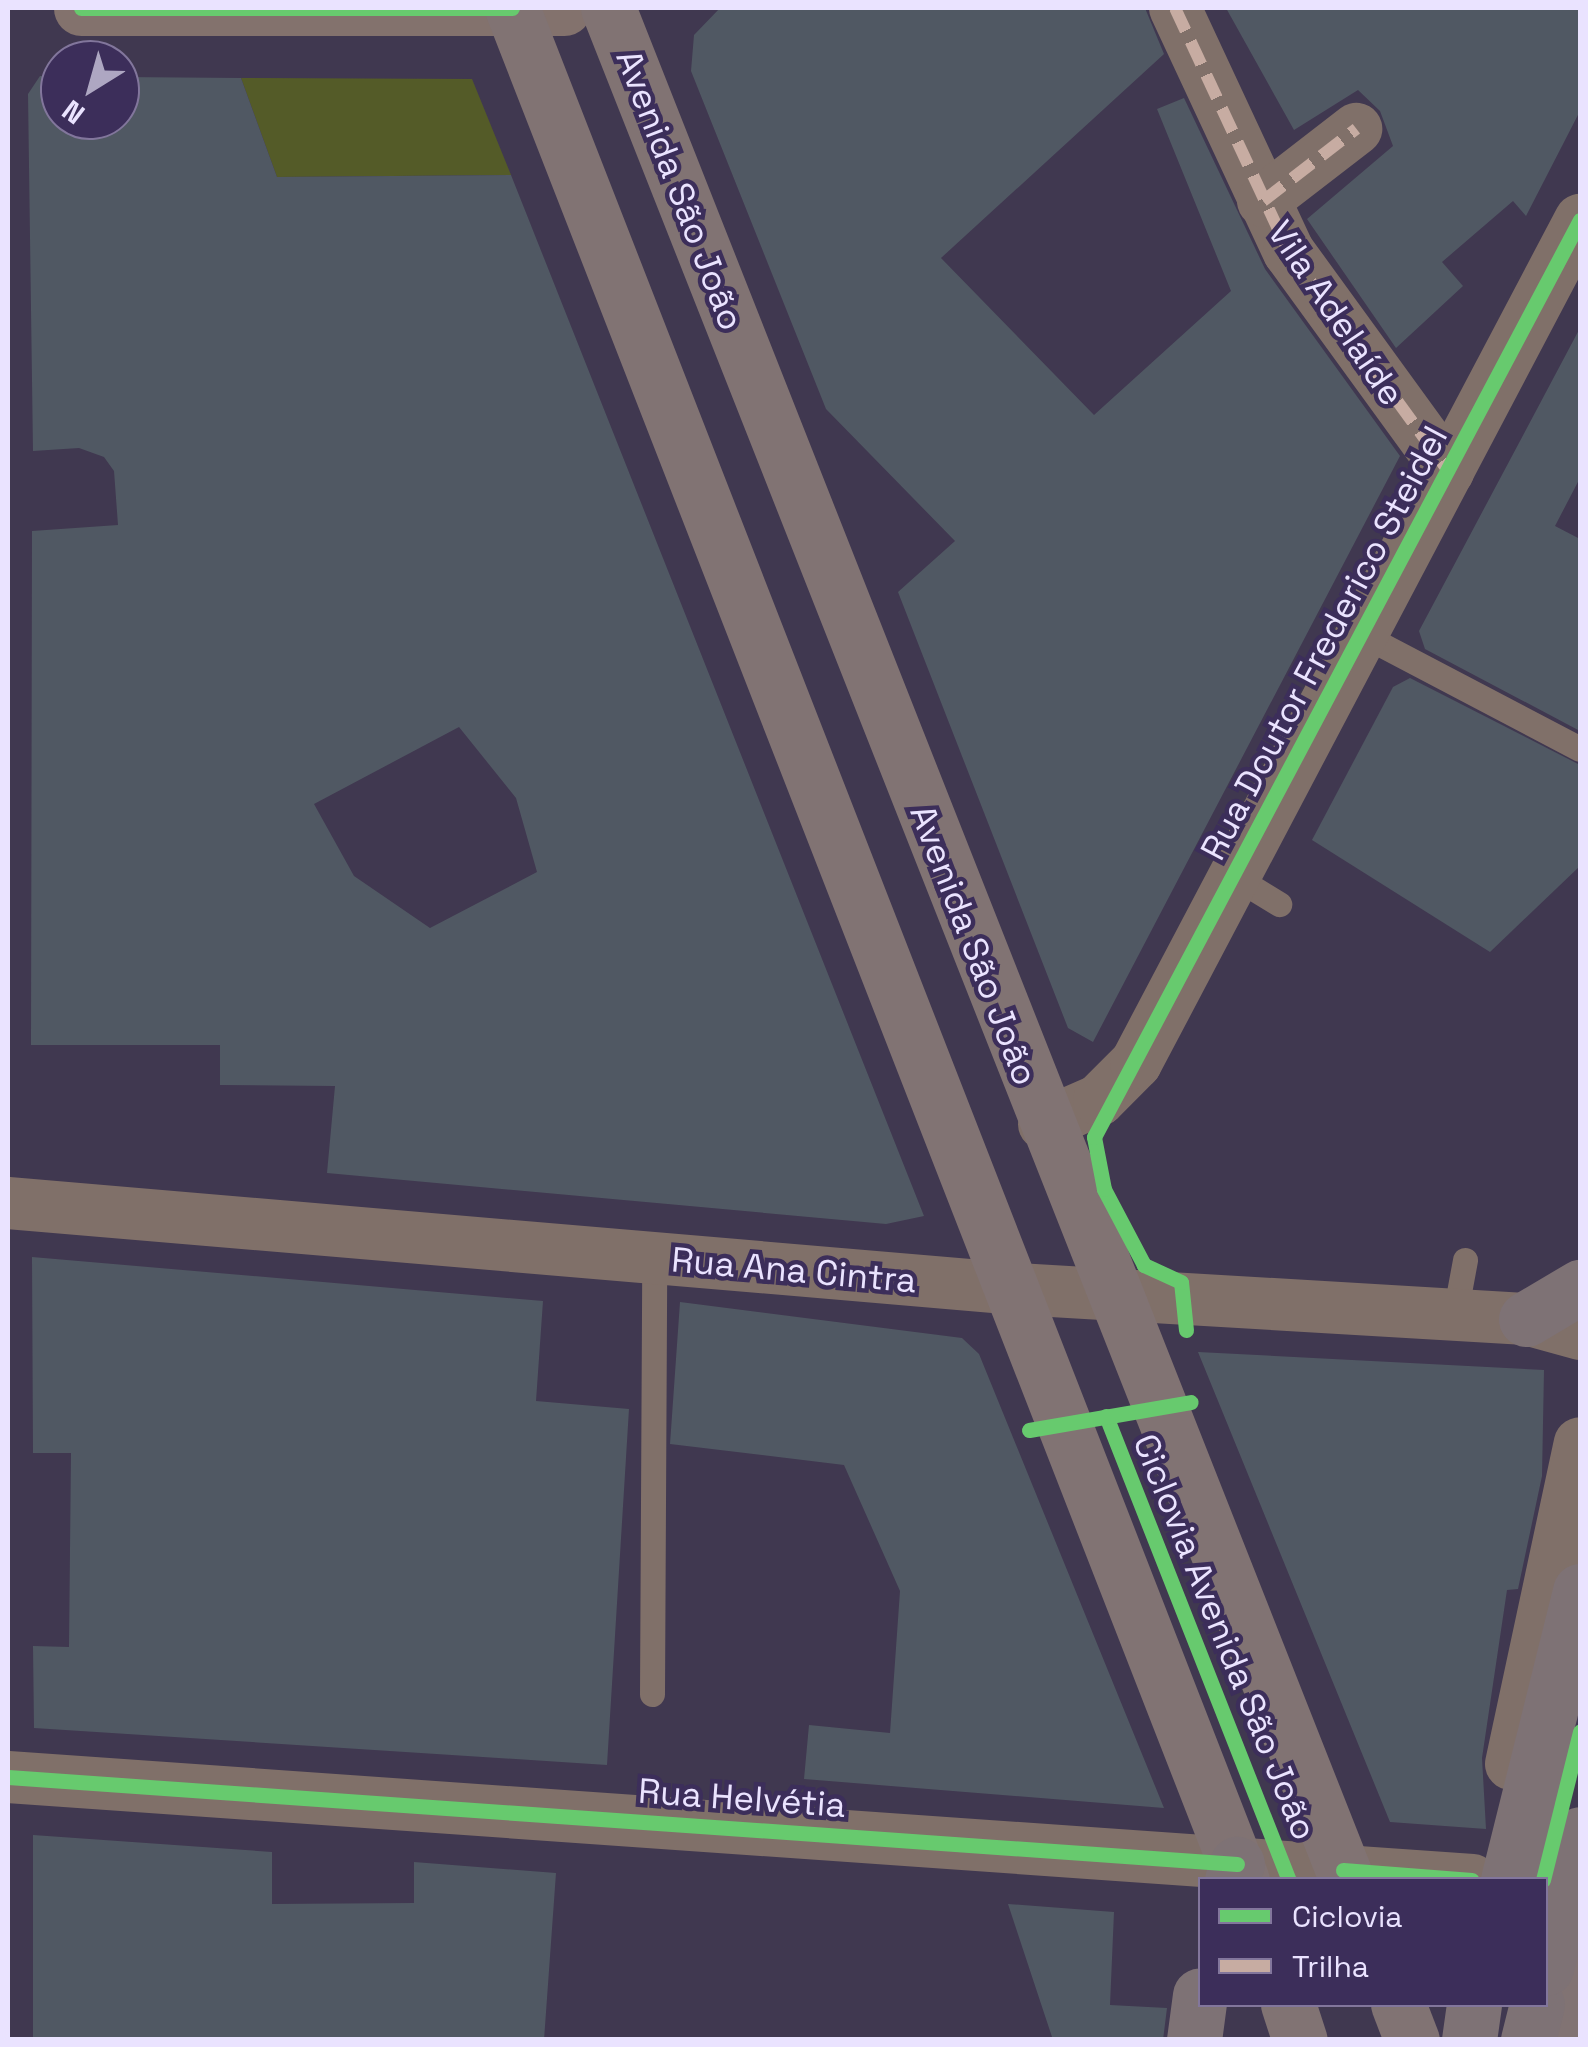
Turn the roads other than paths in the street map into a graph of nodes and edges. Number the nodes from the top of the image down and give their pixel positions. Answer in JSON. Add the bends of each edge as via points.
{"nodes":[{"id":1,"x":80,"y":8,"type":"edge"},
{"id":2,"x":529,"y":8,"type":"edge"},
{"id":3,"x":608,"y":8,"type":"edge"},
{"id":4,"x":1176,"y":8,"type":"edge"},
{"id":5,"x":1356,"y":128,"type":"dead end"},
{"id":6,"x":1263,"y":201,"type":"junction"},
{"id":7,"x":1580,"y":220,"type":"edge"},
{"id":8,"x":1448,"y":470,"type":"junction"},
{"id":9,"x":1361,"y":634,"type":"junction"},
{"id":10,"x":1580,"y":749,"type":"edge"},
{"id":11,"x":1236,"y":877,"type":"junction"},
{"id":12,"x":1279,"y":904,"type":"dead end"},
{"id":13,"x":1044,"y":1124,"type":"junction"},
{"id":14,"x":8,"y":1203,"type":"edge"},
{"id":15,"x":654,"y":1258,"type":"junction"},
{"id":16,"x":1465,"y":1260,"type":"dead end"},
{"id":17,"x":1580,"y":1287,"type":"edge"},
{"id":18,"x":1018,"y":1289,"type":"junction"},
{"id":19,"x":1112,"y":1296,"type":"junction"},
{"id":20,"x":1455,"y":1314,"type":"junction"},
{"id":21,"x":1526,"y":1319,"type":"junction"},
{"id":22,"x":1580,"y":1334,"type":"edge"},
{"id":23,"x":1580,"y":1443,"type":"edge"},
{"id":24,"x":1580,"y":1591,"type":"edge"},
{"id":25,"x":652,"y":1694,"type":"dead end"},
{"id":26,"x":8,"y":1777,"type":"edge"},
{"id":27,"x":1580,"y":1834,"type":"edge"},
{"id":28,"x":1237,"y":1874,"type":"edge"},
{"id":29,"x":1345,"y":1875,"type":"edge"},
{"id":30,"x":1396,"y":1877,"type":"edge"},
{"id":31,"x":1487,"y":1877,"type":"edge"},
{"id":32,"x":1509,"y":1877,"type":"edge"},
{"id":33,"x":1548,"y":1886,"type":"edge"},
{"id":34,"x":1580,"y":1888,"type":"edge"},
{"id":35,"x":1580,"y":1949,"type":"edge"},
{"id":36,"x":1548,"y":1960,"type":"edge"},
{"id":37,"x":1198,"y":2007,"type":"edge"},
{"id":38,"x":1289,"y":2007,"type":"edge"},
{"id":39,"x":1399,"y":2007,"type":"edge"},
{"id":40,"x":1474,"y":2007,"type":"edge"},
{"id":41,"x":1536,"y":2007,"type":"edge"},
{"id":42,"x":1194,"y":2040,"type":"edge"},
{"id":43,"x":1300,"y":2040,"type":"edge"},
{"id":44,"x":1412,"y":2040,"type":"edge"},
{"id":45,"x":1468,"y":2040,"type":"edge"},
{"id":46,"x":1528,"y":2040,"type":"edge"},
{"id":47,"x":1558,"y":2040,"type":"edge"}],
"edges":[{"from":1,"to":2,"type":"main road"},
{"from":2,"to":18,"type":"main road"},
{"from":3,"to":13,"type":"main road","name":"Avenida São João"},
{"from":4,"to":6,"type":"street","name":"Vila Adelaíde"},
{"from":5,"to":6,"type":"street","name":"Vila Adelaíde"},
{"from":6,"to":8,"type":"street","name":"Vila Adelaíde","via":[[1319,300]]},
{"from":7,"to":8,"type":"street","name":"Rua Doutor Frederico Steidel"},
{"from":8,"to":9,"type":"street","name":"Rua Doutor Frederico Steidel"},
{"from":9,"to":10,"type":"lane"},
{"from":9,"to":11,"type":"street","name":"Rua Doutor Frederico Steidel"},
{"from":11,"to":12,"type":"lane"},
{"from":11,"to":13,"type":"street","name":"Rua Doutor Frederico Steidel","via":[[1136,1062],[1098,1100]]},
{"from":13,"to":19,"type":"main road","name":"Avenida São João"},
{"from":14,"to":15,"type":"street","name":"Rua Ana Cintra"},
{"from":15,"to":18,"type":"street","name":"Rua Ana Cintra"},
{"from":15,"to":25,"type":"lane"},
{"from":16,"to":20,"type":"lane"},
{"from":17,"to":21,"type":"highway"},
{"from":18,"to":19,"type":"street","name":"Rua Ana Cintra"},
{"from":18,"to":28,"type":"main road"},
{"from":19,"to":20,"type":"street","name":"Rua Ana Cintra"},
{"from":19,"to":29,"type":"main road","name":"Avenida São João"},
{"from":20,"to":21,"type":"street","name":"Rua Ana Cintra"},
{"from":21,"to":22,"type":"street","name":"Rua Ana Cintra"},
{"from":23,"to":31,"type":"street"},
{"from":24,"to":32,"type":"highway"},
{"from":26,"to":28,"type":"street","name":"Rua Helvétia"},
{"from":27,"to":36,"type":"highway","bridge":true},
{"from":28,"to":29,"type":"street","name":"Rua Helvétia"},
{"from":29,"to":30,"type":"street","name":"Rua Helvétia"},
{"from":33,"to":34,"type":"street"},
{"from":35,"to":47,"type":"main road"},
{"from":37,"to":42,"type":"highway"},
{"from":38,"to":43,"type":"main road"},
{"from":39,"to":44,"type":"main road"},
{"from":40,"to":45,"type":"highway"},
{"from":41,"to":46,"type":"highway"}]}
